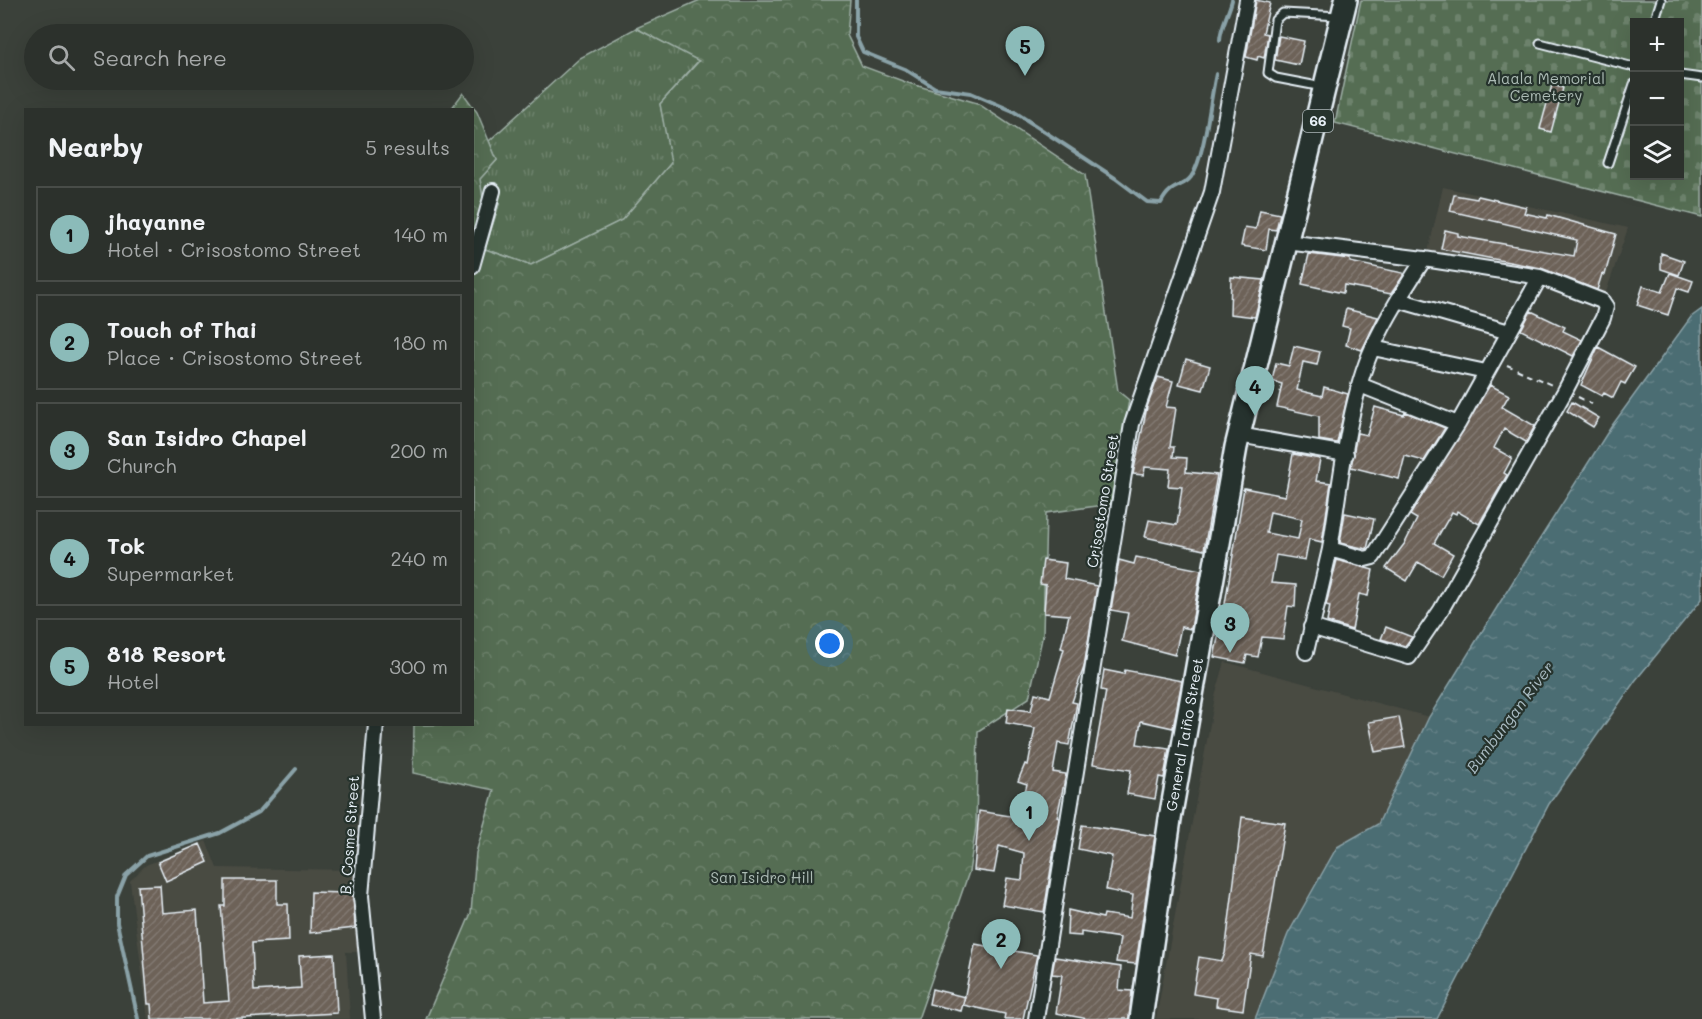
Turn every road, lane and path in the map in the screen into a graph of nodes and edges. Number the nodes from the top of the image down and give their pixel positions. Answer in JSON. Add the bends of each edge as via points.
{"nodes":[{"id":1,"x":1247,"y":0,"type":"edge"},
{"id":2,"x":1661,"y":0,"type":"edge"},
{"id":3,"x":1344,"y":8,"type":"edge"},
{"id":4,"x":1655,"y":18,"type":"edge"},
{"id":5,"x":1540,"y":43,"type":"dead end"},
{"id":6,"x":1630,"y":66,"type":"edge"},
{"id":7,"x":1684,"y":76,"type":"edge"},
{"id":8,"x":1702,"y":78,"type":"edge"},
{"id":9,"x":1326,"y":88,"type":"junction"},
{"id":10,"x":1630,"y":99,"type":"edge"},
{"id":11,"x":1608,"y":163,"type":"dead end"},
{"id":12,"x":493,"y":191,"type":"dead end"},
{"id":13,"x":1286,"y":242,"type":"junction"},
{"id":14,"x":474,"y":259,"type":"edge"},
{"id":15,"x":1424,"y":259,"type":"junction"},
{"id":16,"x":1540,"y":277,"type":"junction"},
{"id":17,"x":1398,"y":300,"type":"junction"},
{"id":18,"x":1509,"y":332,"type":"junction"},
{"id":19,"x":1373,"y":348,"type":"junction"},
{"id":20,"x":1495,"y":359,"type":"junction"},
{"id":21,"x":1486,"y":372,"type":"junction"},
{"id":22,"x":1360,"y":386,"type":"junction"},
{"id":23,"x":1565,"y":391,"type":"junction"},
{"id":24,"x":1592,"y":404,"type":"dead end"},
{"id":25,"x":1458,"y":424,"type":"junction"},
{"id":26,"x":1239,"y":435,"type":"junction"},
{"id":27,"x":1346,"y":454,"type":"junction"},
{"id":28,"x":1330,"y":549,"type":"junction"},
{"id":29,"x":1311,"y":627,"type":"junction"},
{"id":30,"x":1306,"y":652,"type":"dead end"},
{"id":31,"x":376,"y":726,"type":"edge"},
{"id":32,"x":373,"y":1019,"type":"edge"},
{"id":33,"x":1036,"y":1019,"type":"edge"},
{"id":34,"x":1141,"y":1019,"type":"edge"}],
"edges":[{"from":1,"to":33,"type":"street","name":"Crisostomo Street","via":[[1212,192],[1132,424]]},
{"from":2,"to":4,"type":"lane"},
{"from":3,"to":9,"type":"main road","number":"66"},
{"from":3,"to":9,"type":"lane","via":[[1283,14],[1275,20],[1268,73]]},
{"from":5,"to":6,"type":"lane"},
{"from":7,"to":8,"type":"lane"},
{"from":9,"to":13,"type":"main road","number":"66"},
{"from":10,"to":11,"type":"lane"},
{"from":12,"to":14,"type":"street"},
{"from":13,"to":15,"type":"street"},
{"from":13,"to":26,"type":"main road","name":"General Taiño Street","number":"66"},
{"from":15,"to":16,"type":"street"},
{"from":15,"to":17,"type":"street"},
{"from":16,"to":18,"type":"street"},
{"from":16,"to":23,"type":"street","via":[[1602,301],[1606,307]]},
{"from":17,"to":18,"type":"street"},
{"from":17,"to":19,"type":"street"},
{"from":18,"to":20,"type":"street"},
{"from":19,"to":21,"type":"street"},
{"from":19,"to":22,"type":"street"},
{"from":20,"to":21,"type":"street"},
{"from":20,"to":23,"type":"path"},
{"from":21,"to":25,"type":"street"},
{"from":22,"to":25,"type":"street"},
{"from":22,"to":27,"type":"street"},
{"from":23,"to":24,"type":"path"},
{"from":23,"to":29,"type":"street","via":[[1441,610],[1409,657]]},
{"from":25,"to":28,"type":"street","via":[[1373,556],[1365,560]]},
{"from":26,"to":27,"type":"street"},
{"from":26,"to":34,"type":"main road","name":"General Taiño Street","number":"66","via":[[1170,819]]},
{"from":27,"to":28,"type":"street"},
{"from":28,"to":29,"type":"street"},
{"from":29,"to":30,"type":"street"},
{"from":31,"to":32,"type":"street","name":"B. Cosme Street","via":[[362,896]]}]}
